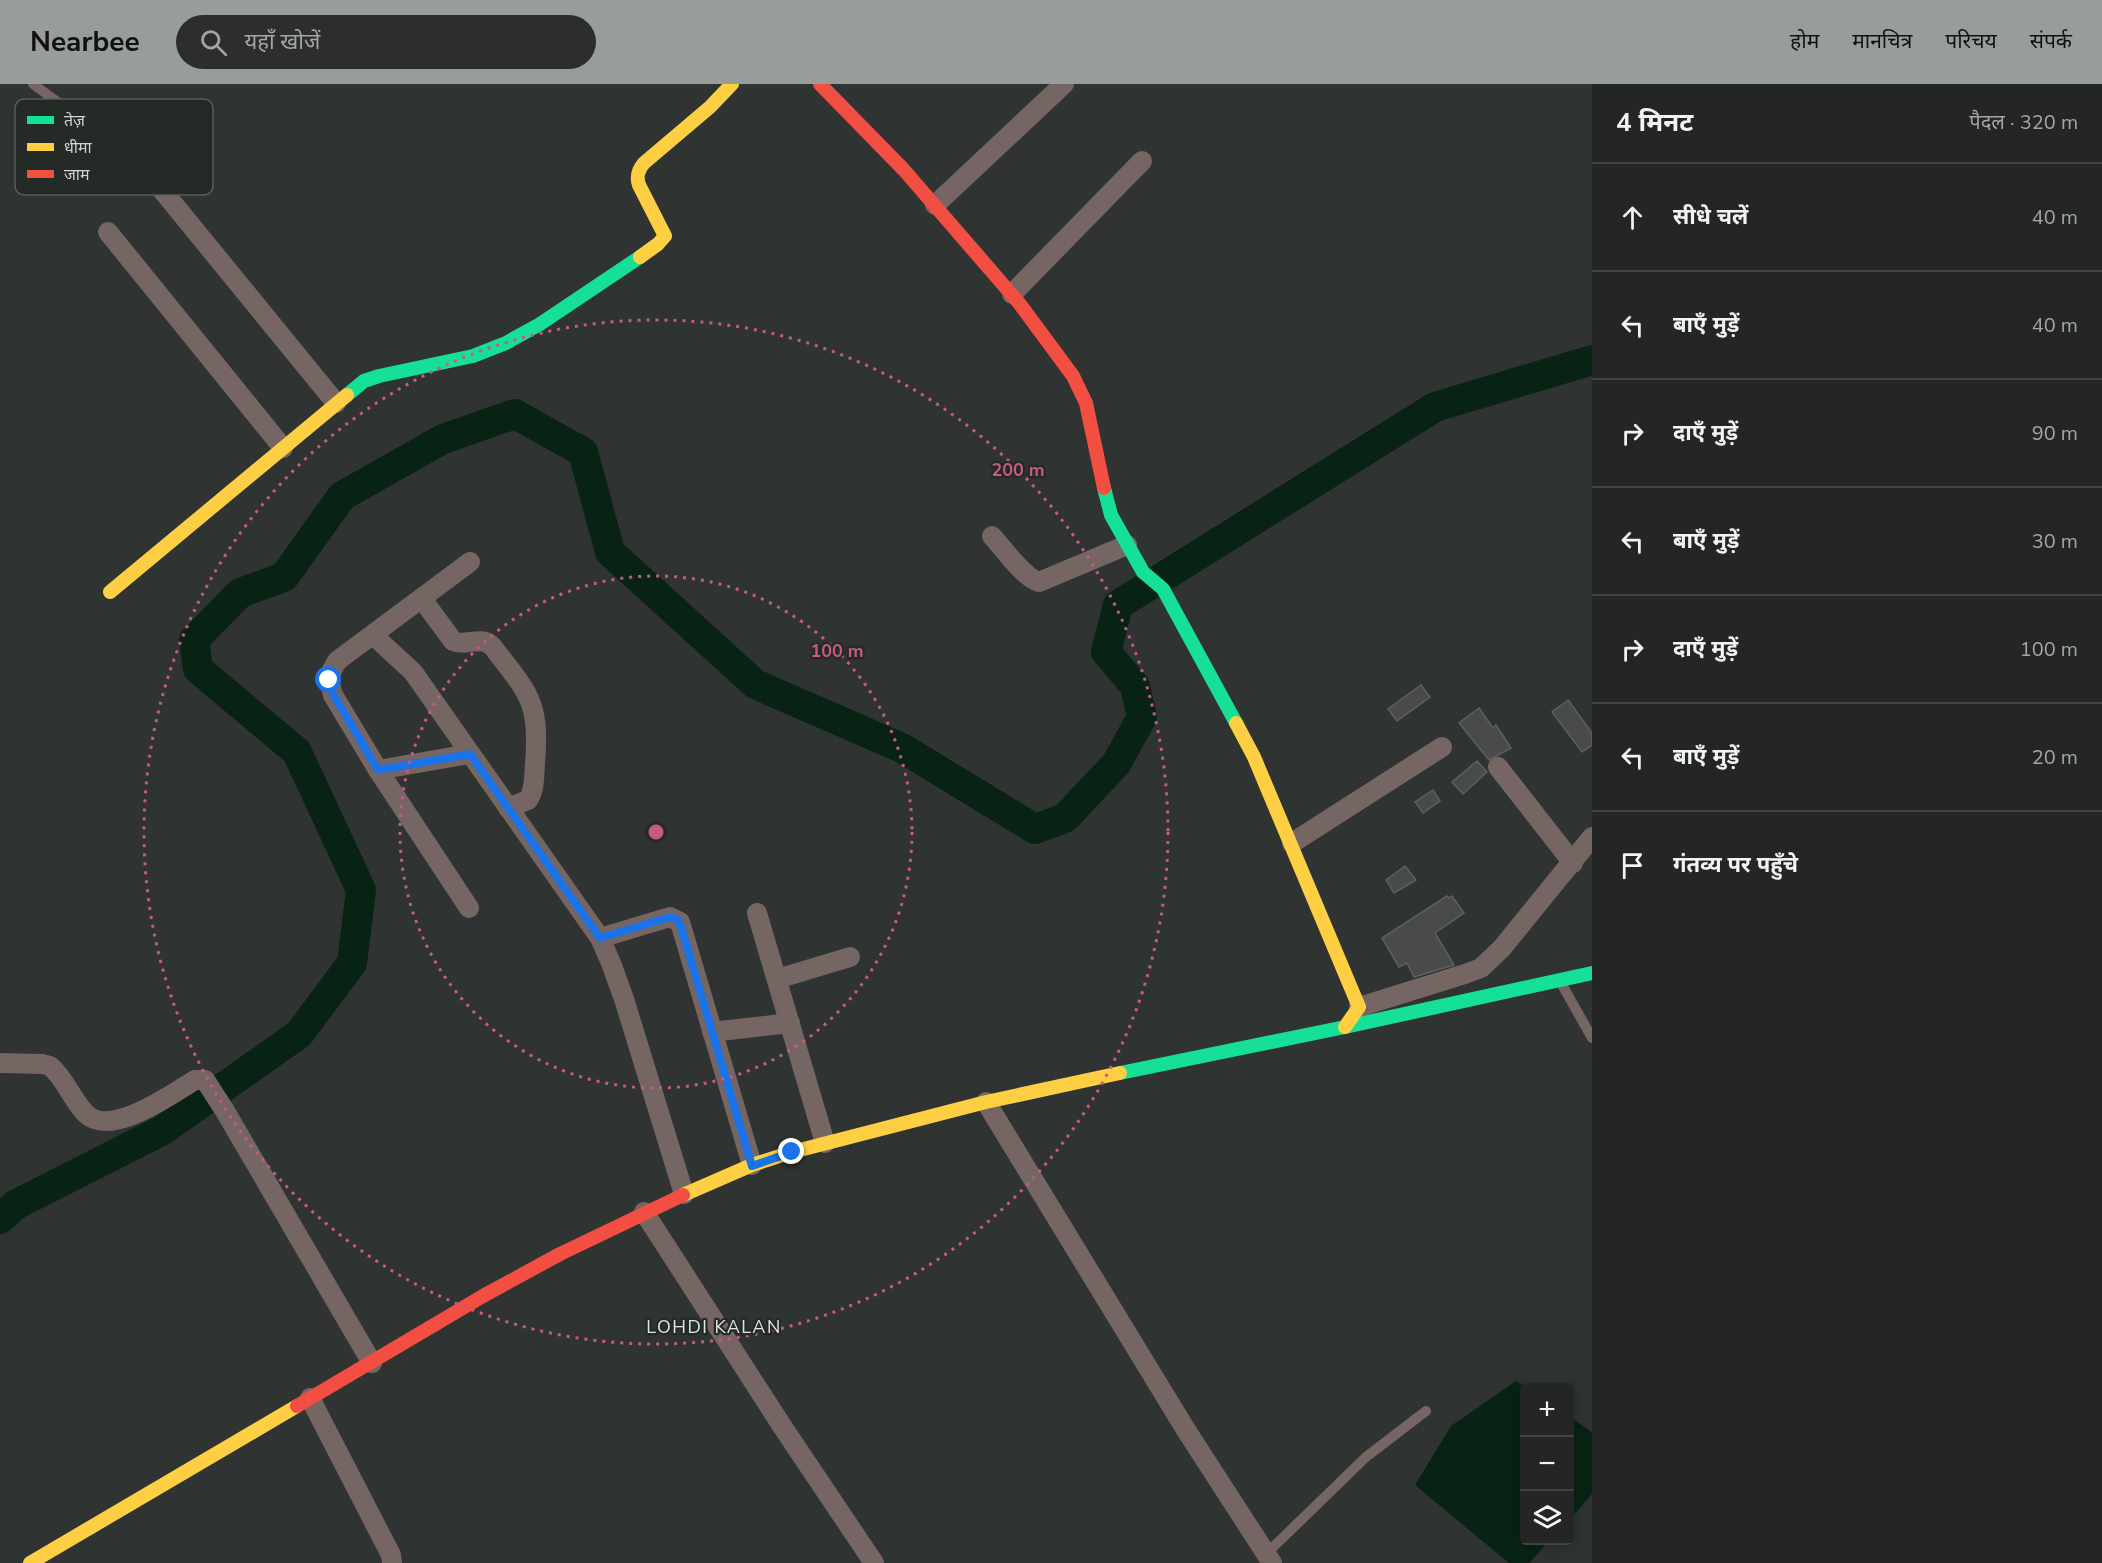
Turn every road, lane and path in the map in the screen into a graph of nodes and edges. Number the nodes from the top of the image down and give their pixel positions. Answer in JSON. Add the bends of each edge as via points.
{"nodes":[{"id":1,"x":33,"y":84,"type":"edge"},
{"id":2,"x":732,"y":84,"type":"edge"},
{"id":3,"x":820,"y":84,"type":"edge"},
{"id":4,"x":1064,"y":84,"type":"edge"},
{"id":5,"x":53,"y":99,"type":"edge"},
{"id":6,"x":1142,"y":161,"type":"dead end"},
{"id":7,"x":166,"y":195,"type":"edge"},
{"id":8,"x":935,"y":205,"type":"junction"},
{"id":9,"x":108,"y":232,"type":"dead end"},
{"id":10,"x":1012,"y":294,"type":"junction"},
{"id":11,"x":336,"y":404,"type":"junction"},
{"id":12,"x":283,"y":448,"type":"junction"},
{"id":13,"x":992,"y":536,"type":"dead end"},
{"id":14,"x":1127,"y":544,"type":"junction"},
{"id":15,"x":471,"y":562,"type":"dead end"},
{"id":16,"x":110,"y":592,"type":"dead end"},
{"id":17,"x":422,"y":598,"type":"junction"},
{"id":18,"x":373,"y":635,"type":"junction"},
{"id":19,"x":1442,"y":747,"type":"dead end"},
{"id":20,"x":470,"y":754,"type":"junction"},
{"id":21,"x":1498,"y":767,"type":"dead end"},
{"id":22,"x":378,"y":770,"type":"junction"},
{"id":23,"x":508,"y":808,"type":"junction"},
{"id":24,"x":1592,"y":837,"type":"edge"},
{"id":25,"x":1292,"y":843,"type":"junction"},
{"id":26,"x":1573,"y":863,"type":"junction"},
{"id":27,"x":469,"y":908,"type":"dead end"},
{"id":28,"x":757,"y":913,"type":"dead end"},
{"id":29,"x":600,"y":938,"type":"junction"},
{"id":30,"x":850,"y":957,"type":"dead end"},
{"id":31,"x":1592,"y":973,"type":"edge"},
{"id":32,"x":777,"y":979,"type":"junction"},
{"id":33,"x":1560,"y":980,"type":"junction"},
{"id":34,"x":1359,"y":1007,"type":"junction"},
{"id":35,"x":790,"y":1023,"type":"junction"},
{"id":36,"x":1345,"y":1027,"type":"junction"},
{"id":37,"x":712,"y":1032,"type":"junction"},
{"id":38,"x":1592,"y":1038,"type":"edge"},
{"id":39,"x":0,"y":1063,"type":"edge"},
{"id":40,"x":986,"y":1102,"type":"junction"},
{"id":41,"x":825,"y":1143,"type":"junction"},
{"id":42,"x":752,"y":1166,"type":"junction"},
{"id":43,"x":684,"y":1194,"type":"junction"},
{"id":44,"x":644,"y":1212,"type":"junction"},
{"id":45,"x":372,"y":1363,"type":"junction"},
{"id":46,"x":310,"y":1398,"type":"junction"},
{"id":47,"x":1426,"y":1412,"type":"dead end"},
{"id":48,"x":1269,"y":1558,"type":"edge"},
{"id":49,"x":30,"y":1563,"type":"edge"},
{"id":50,"x":392,"y":1563,"type":"edge"},
{"id":51,"x":874,"y":1563,"type":"edge"}],
"edges":[{"from":1,"to":5,"type":"lane"},
{"from":2,"to":11,"type":"street","via":[[637,173],[639,185],[664,232],[658,244],[502,346],[470,357],[374,377]]},
{"from":3,"to":8,"type":"street"},
{"from":4,"to":8,"type":"street"},
{"from":6,"to":10,"type":"street"},
{"from":7,"to":11,"type":"street"},
{"from":8,"to":10,"type":"street"},
{"from":9,"to":12,"type":"street"},
{"from":10,"to":14,"type":"street","via":[[1082,390],[1105,495]]},
{"from":11,"to":12,"type":"street"},
{"from":12,"to":16,"type":"street"},
{"from":13,"to":14,"type":"street","via":[[1024,572],[1039,582]]},
{"from":14,"to":25,"type":"street","via":[[1143,572],[1163,589],[1254,757]]},
{"from":15,"to":17,"type":"street"},
{"from":17,"to":18,"type":"street"},
{"from":17,"to":23,"type":"street","via":[[453,641],[460,644],[483,640],[492,646],[530,698],[538,735],[532,794],[525,802]]},
{"from":18,"to":20,"type":"street","via":[[413,672]]},
{"from":18,"to":22,"type":"street","via":[[337,662],[329,680],[333,694]]},
{"from":19,"to":25,"type":"street"},
{"from":20,"to":22,"type":"street"},
{"from":20,"to":23,"type":"street"},
{"from":21,"to":26,"type":"street"},
{"from":22,"to":27,"type":"street"},
{"from":23,"to":29,"type":"street"},
{"from":24,"to":26,"type":"street"},
{"from":25,"to":34,"type":"street"},
{"from":26,"to":34,"type":"street","via":[[1481,968]]},
{"from":28,"to":32,"type":"street"},
{"from":29,"to":37,"type":"street","via":[[670,917],[677,919]]},
{"from":29,"to":43,"type":"street","via":[[624,999]]},
{"from":30,"to":32,"type":"street"},
{"from":31,"to":33,"type":"street"},
{"from":32,"to":35,"type":"street"},
{"from":33,"to":36,"type":"street"},
{"from":33,"to":38,"type":"lane"},
{"from":34,"to":36,"type":"street"},
{"from":35,"to":37,"type":"street"},
{"from":35,"to":41,"type":"street"},
{"from":36,"to":40,"type":"street"},
{"from":37,"to":42,"type":"street"},
{"from":39,"to":45,"type":"street","via":[[50,1066],[88,1115],[98,1120],[132,1116],[199,1079],[204,1080]]},
{"from":40,"to":41,"type":"street"},
{"from":40,"to":48,"type":"street","via":[[1186,1430]]},
{"from":41,"to":42,"type":"street"},
{"from":42,"to":43,"type":"street"},
{"from":43,"to":44,"type":"street"},
{"from":44,"to":45,"type":"street","via":[[550,1259]]},
{"from":44,"to":51,"type":"street"},
{"from":45,"to":46,"type":"street"},
{"from":46,"to":49,"type":"street"},
{"from":46,"to":50,"type":"street"},
{"from":47,"to":48,"type":"lane","via":[[1366,1457]]}]}
